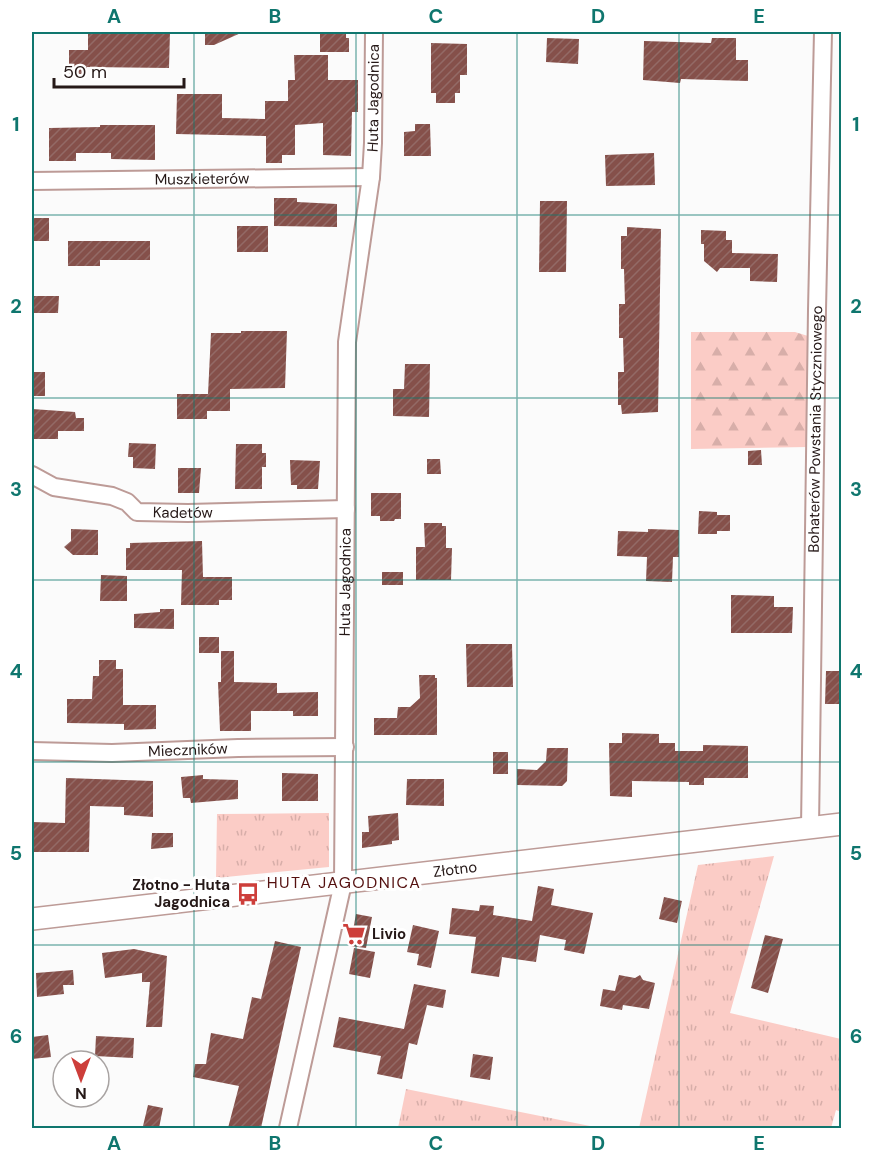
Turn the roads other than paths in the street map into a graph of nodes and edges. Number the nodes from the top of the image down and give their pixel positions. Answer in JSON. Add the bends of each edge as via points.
{"nodes":[{"id":1,"x":374,"y":32,"type":"edge"},
{"id":2,"x":823,"y":32,"type":"edge"},
{"id":3,"x":371,"y":177,"type":"junction"},
{"id":4,"x":32,"y":181,"type":"edge"},
{"id":5,"x":32,"y":475,"type":"edge"},
{"id":6,"x":346,"y":509,"type":"junction"},
{"id":7,"x":345,"y":747,"type":"junction"},
{"id":8,"x":32,"y":751,"type":"edge"},
{"id":9,"x":842,"y":824,"type":"edge"},
{"id":10,"x":810,"y":828,"type":"junction"},
{"id":11,"x":343,"y":883,"type":"junction"},
{"id":12,"x":32,"y":919,"type":"edge"},
{"id":13,"x":288,"y":1128,"type":"edge"}],
"edges":[{"from":1,"to":3,"type":"street","name":"Huta Jagodnica"},
{"from":2,"to":10,"type":"street","name":"Bohaterów Powstania Styczniowego"},
{"from":3,"to":4,"type":"street","name":"Muszkieterów"},
{"from":3,"to":6,"type":"street","name":"Huta Jagodnica","via":[[347,342]]},
{"from":5,"to":6,"type":"street","name":"Kadetów","via":[[54,487],[112,496],[127,502],[137,512]]},
{"from":6,"to":7,"type":"street","name":"Huta Jagodnica"},
{"from":7,"to":8,"type":"street","name":"Mieczników","via":[[112,753]]},
{"from":7,"to":11,"type":"street","name":"Huta Jagodnica"},
{"from":9,"to":10,"type":"street","name":"Złotno"},
{"from":10,"to":11,"type":"street","name":"Złotno"},
{"from":11,"to":12,"type":"street","name":"Złotno"},
{"from":11,"to":13,"type":"street","name":"Huta Jagodnica"}]}
